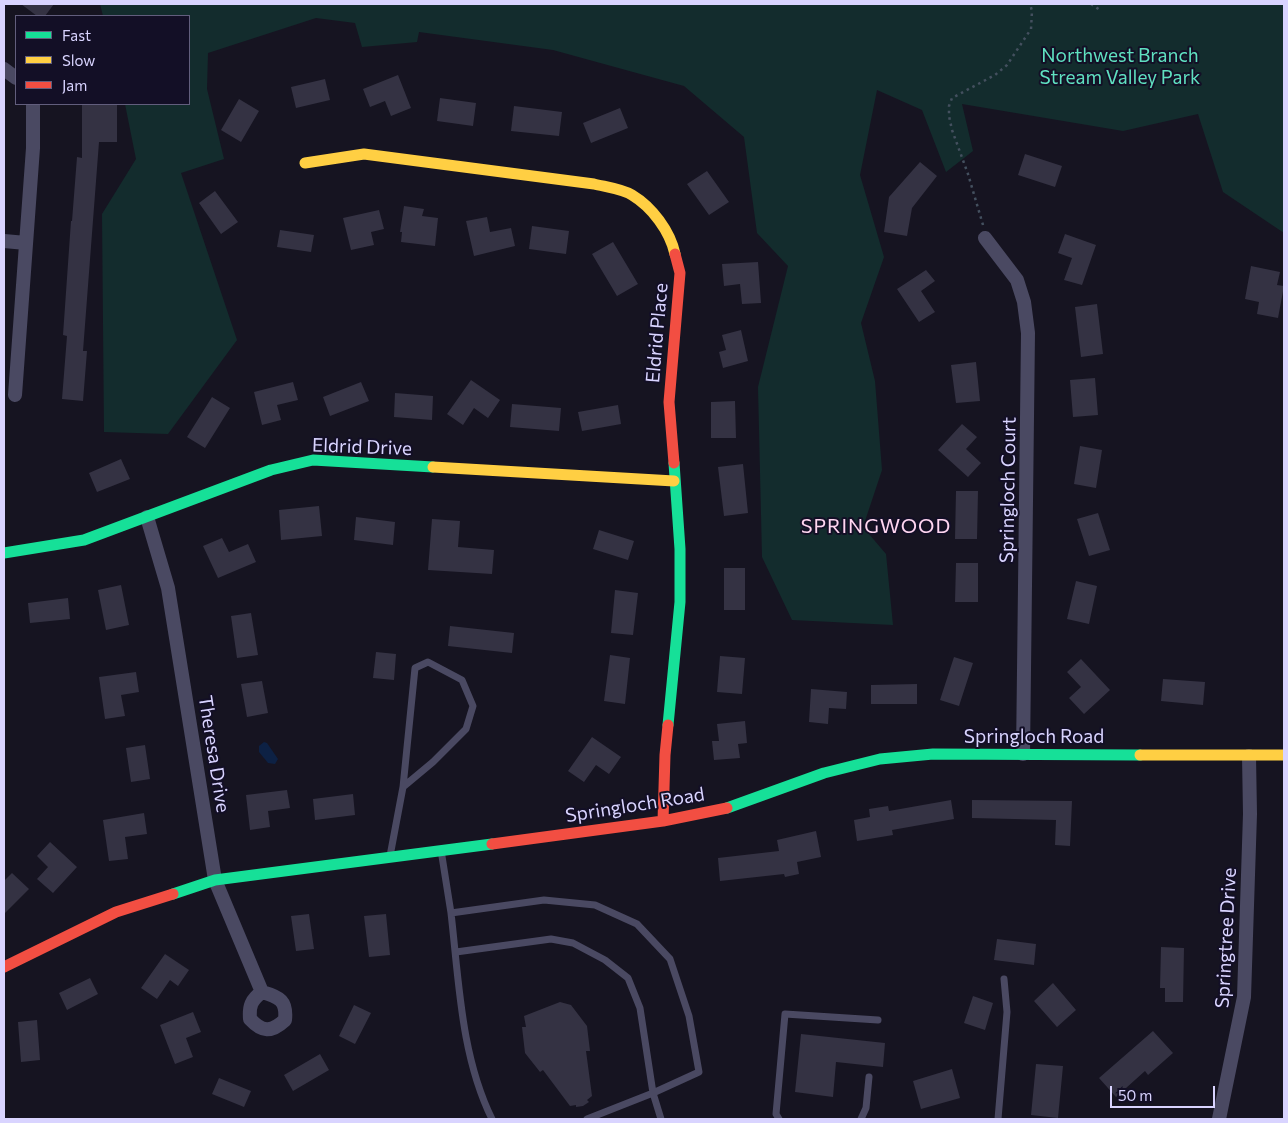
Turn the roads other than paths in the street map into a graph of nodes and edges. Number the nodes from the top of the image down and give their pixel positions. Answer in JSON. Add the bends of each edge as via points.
{"nodes":[{"id":1,"x":4,"y":69,"type":"edge"},
{"id":2,"x":15,"y":77,"type":"edge"},
{"id":3,"x":33,"y":105,"type":"edge"},
{"id":4,"x":305,"y":162,"type":"dead end"},
{"id":5,"x":985,"y":238,"type":"road end"},
{"id":6,"x":4,"y":242,"type":"edge"},
{"id":7,"x":26,"y":243,"type":"junction"},
{"id":8,"x":15,"y":395,"type":"dead end"},
{"id":9,"x":674,"y":481,"type":"junction"},
{"id":10,"x":147,"y":517,"type":"junction"},
{"id":11,"x":4,"y":553,"type":"edge"},
{"id":12,"x":1023,"y":754,"type":"junction"},
{"id":13,"x":1284,"y":755,"type":"edge"},
{"id":14,"x":1249,"y":756,"type":"junction"},
{"id":15,"x":404,"y":787,"type":"junction"},
{"id":16,"x":663,"y":821,"type":"junction"},
{"id":17,"x":441,"y":850,"type":"junction"},
{"id":18,"x":390,"y":857,"type":"junction"},
{"id":19,"x":215,"y":880,"type":"junction"},
{"id":20,"x":451,"y":913,"type":"junction"},
{"id":21,"x":456,"y":952,"type":"junction"},
{"id":22,"x":4,"y":967,"type":"edge"},
{"id":23,"x":1004,"y":979,"type":"dead end"},
{"id":24,"x":262,"y":992,"type":"dead end"},
{"id":25,"x":878,"y":1020,"type":"dead end"},
{"id":26,"x":868,"y":1076,"type":"dead end"},
{"id":27,"x":653,"y":1093,"type":"junction"},
{"id":28,"x":492,"y":1119,"type":"edge"},
{"id":29,"x":587,"y":1119,"type":"edge"},
{"id":30,"x":661,"y":1119,"type":"edge"},
{"id":31,"x":779,"y":1119,"type":"edge"},
{"id":32,"x":861,"y":1119,"type":"edge"},
{"id":33,"x":998,"y":1119,"type":"edge"},
{"id":34,"x":1219,"y":1119,"type":"edge"}],
"edges":[{"from":1,"to":2,"type":"street"},
{"from":3,"to":7,"type":"street"},
{"from":4,"to":9,"type":"street","name":"Eldrid Place","via":[[364,154],[594,184],[631,194],[654,213],[673,245],[680,273],[670,402]]},
{"from":5,"to":12,"type":"street","name":"Springloch Court","via":[[1017,280],[1028,333]]},
{"from":6,"to":7,"type":"street"},
{"from":7,"to":8,"type":"street"},
{"from":9,"to":10,"type":"street","name":"Eldrid Drive","via":[[313,460],[271,470]]},
{"from":9,"to":16,"type":"street","name":"Eldrid Place","via":[[680,549],[680,602]]},
{"from":10,"to":11,"type":"street","name":"Eldrid Drive","via":[[84,540]]},
{"from":10,"to":19,"type":"street","name":"Theresa Drive","via":[[168,588]]},
{"from":12,"to":14,"type":"street","name":"Springloch Road"},
{"from":12,"to":16,"type":"street","name":"Springloch Road","via":[[933,754],[880,759],[824,773],[724,809]]},
{"from":13,"to":14,"type":"street","name":"Springloch Road"},
{"from":14,"to":34,"type":"street","name":"Springtree Drive","via":[[1244,997]]},
{"from":15,"to":15,"type":"lane","via":[[466,729],[473,706],[462,680],[428,662],[415,668]]},
{"from":15,"to":18,"type":"lane"},
{"from":16,"to":17,"type":"street","name":"Springloch Road"},
{"from":17,"to":18,"type":"street","name":"Springloch Road"},
{"from":17,"to":20,"type":"lane"},
{"from":18,"to":19,"type":"street","name":"Springloch Road"},
{"from":19,"to":22,"type":"street","name":"Springloch Road","via":[[116,912]]},
{"from":19,"to":24,"type":"street","name":"Theresa Drive"},
{"from":20,"to":21,"type":"lane"},
{"from":20,"to":27,"type":"lane","via":[[544,900],[595,905],[637,924],[670,959],[688,1016],[698,1072]]},
{"from":21,"to":27,"type":"lane","via":[[550,939],[573,943],[605,960],[628,978],[640,1008]]},
{"from":21,"to":28,"type":"lane","via":[[467,1049],[481,1098]]},
{"from":23,"to":33,"type":"lane","via":[[1007,1012]]},
{"from":25,"to":31,"type":"lane","via":[[785,1014],[776,1114]]},
{"from":26,"to":32,"type":"lane","via":[[866,1108]]},
{"from":27,"to":29,"type":"lane"},
{"from":27,"to":30,"type":"lane"}]}
